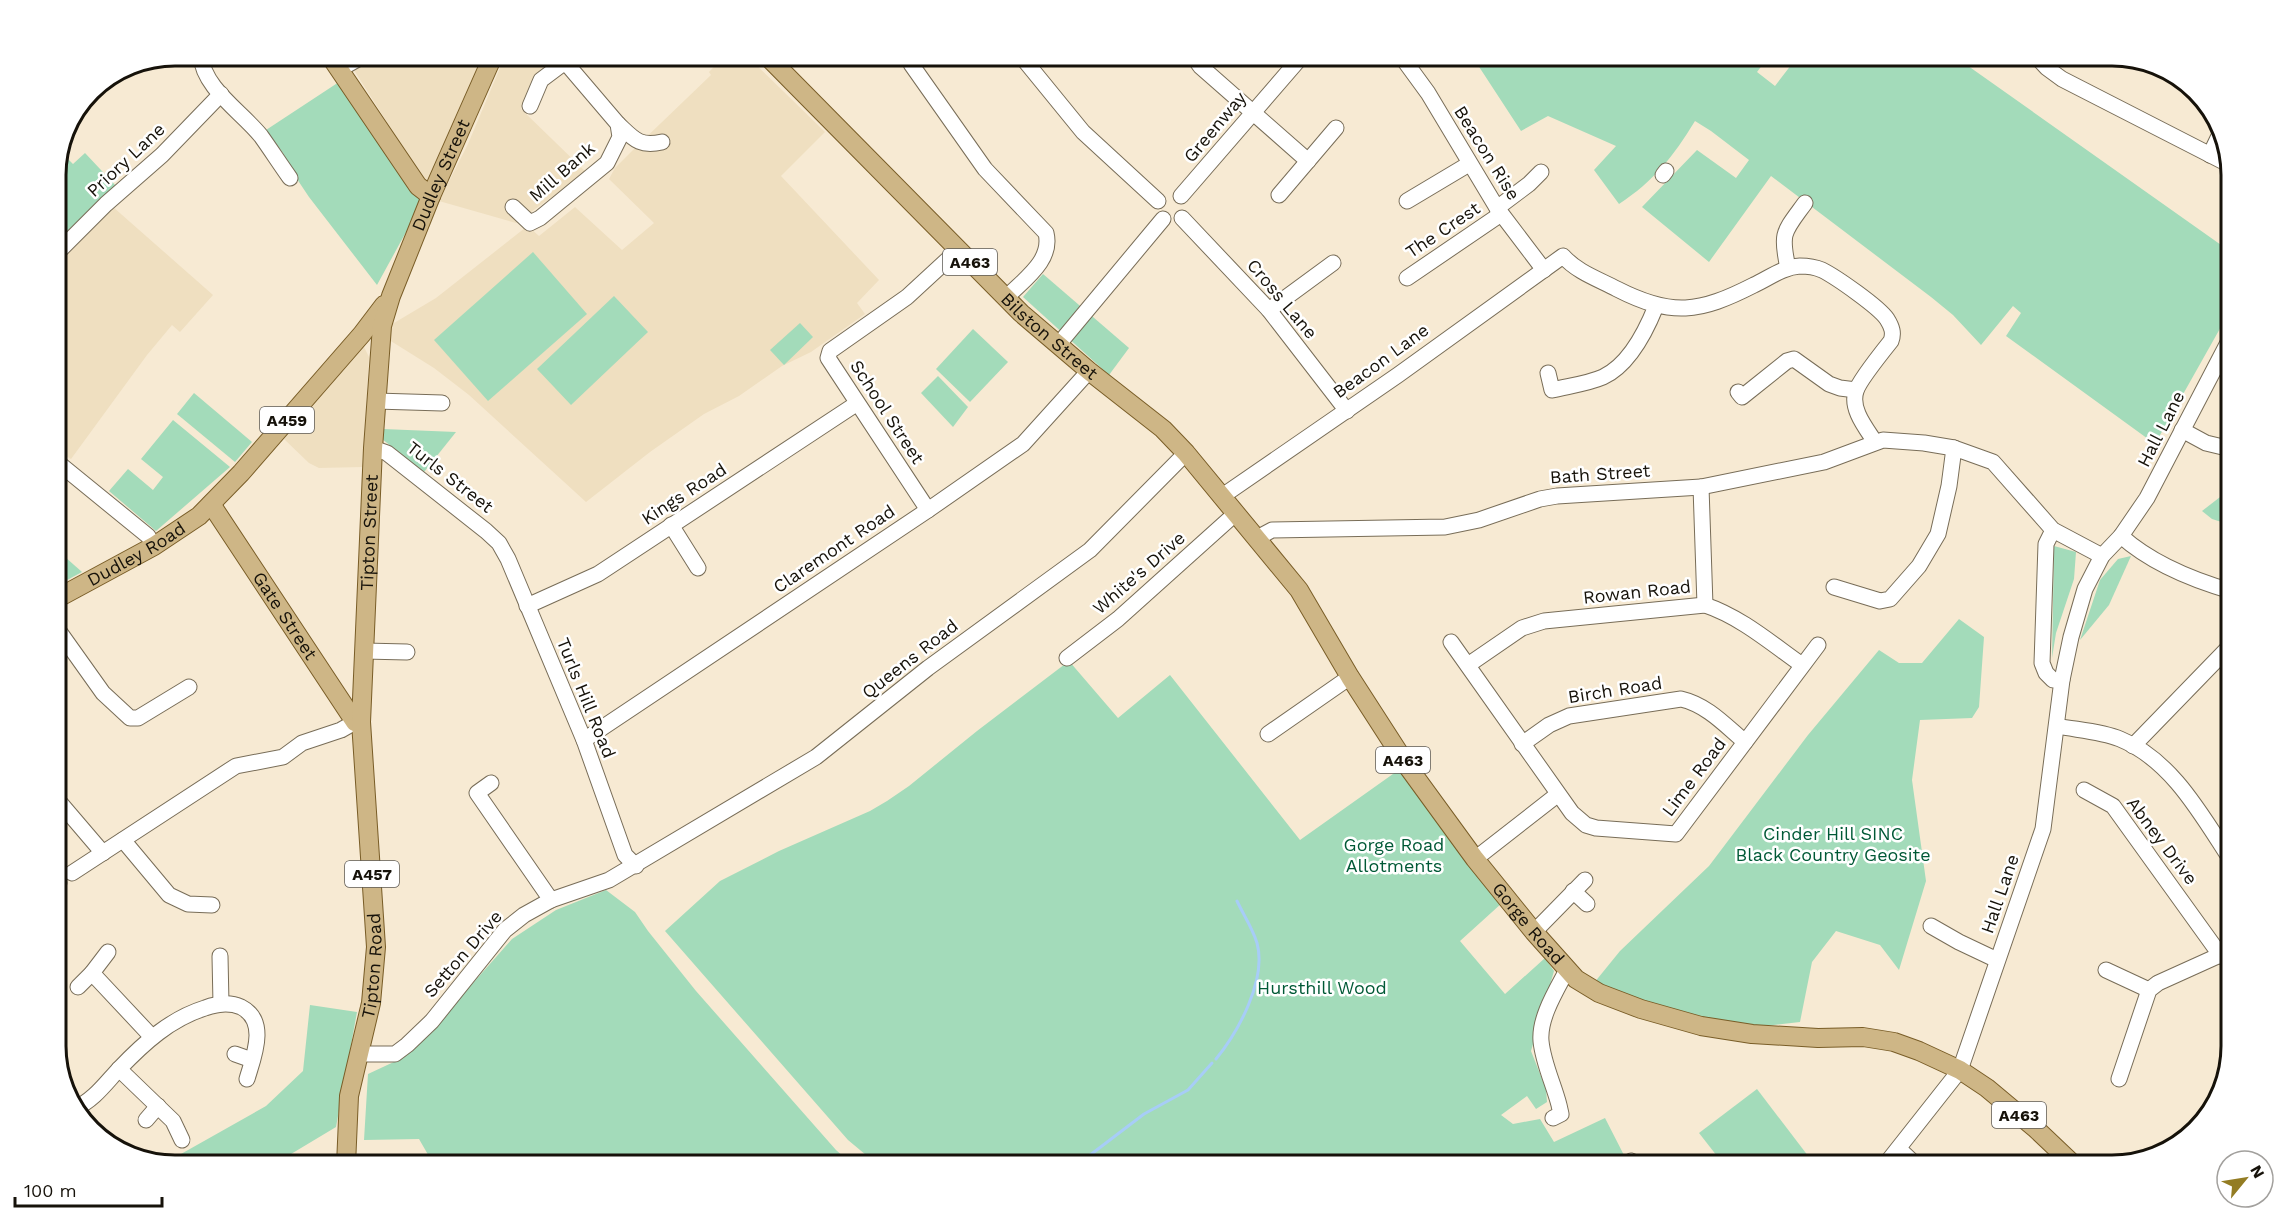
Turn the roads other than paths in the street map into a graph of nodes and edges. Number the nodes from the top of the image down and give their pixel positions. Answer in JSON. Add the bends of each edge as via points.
{"nodes":[{"id":1,"x":203,"y":66,"type":"edge"},
{"id":2,"x":338,"y":66,"type":"edge"},
{"id":3,"x":489,"y":66,"type":"edge"},
{"id":4,"x":555,"y":66,"type":"edge"},
{"id":5,"x":568,"y":66,"type":"edge"},
{"id":6,"x":783,"y":66,"type":"edge"},
{"id":7,"x":912,"y":66,"type":"edge"},
{"id":8,"x":1029,"y":66,"type":"edge"},
{"id":9,"x":1200,"y":66,"type":"edge"},
{"id":10,"x":1293,"y":66,"type":"edge"},
{"id":11,"x":1408,"y":66,"type":"edge"},
{"id":12,"x":2045,"y":66,"type":"edge"},
{"id":13,"x":221,"y":94,"type":"junction"},
{"id":14,"x":538,"y":100,"type":"dead end"},
{"id":15,"x":1253,"y":112,"type":"junction"},
{"id":16,"x":618,"y":124,"type":"junction"},
{"id":17,"x":1336,"y":128,"type":"dead end"},
{"id":18,"x":662,"y":142,"type":"dead end"},
{"id":19,"x":2216,"y":143,"type":"edge"},
{"id":20,"x":2210,"y":155,"type":"junction"},
{"id":21,"x":2220,"y":160,"type":"edge"},
{"id":22,"x":1308,"y":161,"type":"junction"},
{"id":23,"x":1470,"y":164,"type":"junction"},
{"id":24,"x":1541,"y":172,"type":"dead end"},
{"id":25,"x":290,"y":178,"type":"dead end"},
{"id":26,"x":1278,"y":195,"type":"dead end"},
{"id":27,"x":431,"y":196,"type":"junction"},
{"id":28,"x":1181,"y":196,"type":"junction"},
{"id":29,"x":1158,"y":201,"type":"junction"},
{"id":30,"x":1407,"y":201,"type":"dead end"},
{"id":31,"x":1805,"y":203,"type":"dead end"},
{"id":32,"x":513,"y":207,"type":"dead end"},
{"id":33,"x":1499,"y":211,"type":"junction"},
{"id":34,"x":1182,"y":218,"type":"junction"},
{"id":35,"x":1163,"y":219,"type":"junction"},
{"id":36,"x":66,"y":244,"type":"edge"},
{"id":37,"x":958,"y":250,"type":"junction"},
{"id":38,"x":1333,"y":263,"type":"dead end"},
{"id":39,"x":1788,"y":268,"type":"junction"},
{"id":40,"x":1544,"y":270,"type":"junction"},
{"id":41,"x":1407,"y":278,"type":"dead end"},
{"id":42,"x":391,"y":296,"type":"junction"},
{"id":43,"x":1005,"y":298,"type":"junction"},
{"id":44,"x":1656,"y":306,"type":"junction"},
{"id":45,"x":1269,"y":310,"type":"junction"},
{"id":46,"x":362,"y":334,"type":"junction"},
{"id":47,"x":1058,"y":345,"type":"junction"},
{"id":48,"x":2221,"y":356,"type":"edge"},
{"id":49,"x":1089,"y":371,"type":"junction"},
{"id":50,"x":378,"y":372,"type":"junction"},
{"id":51,"x":1548,"y":374,"type":"dead end"},
{"id":52,"x":1856,"y":390,"type":"junction"},
{"id":53,"x":1738,"y":392,"type":"dead end"},
{"id":54,"x":376,"y":401,"type":"junction"},
{"id":55,"x":442,"y":403,"type":"dead end"},
{"id":56,"x":856,"y":404,"type":"junction"},
{"id":57,"x":1347,"y":411,"type":"junction"},
{"id":58,"x":2182,"y":430,"type":"junction"},
{"id":59,"x":1875,"y":442,"type":"junction"},
{"id":60,"x":2221,"y":447,"type":"edge"},
{"id":61,"x":373,"y":448,"type":"junction"},
{"id":62,"x":1954,"y":448,"type":"junction"},
{"id":63,"x":1186,"y":453,"type":"junction"},
{"id":64,"x":66,"y":468,"type":"edge"},
{"id":65,"x":1701,"y":487,"type":"junction"},
{"id":66,"x":1221,"y":497,"type":"junction"},
{"id":67,"x":211,"y":504,"type":"junction"},
{"id":68,"x":928,"y":510,"type":"junction"},
{"id":69,"x":1235,"y":514,"type":"junction"},
{"id":70,"x":671,"y":525,"type":"junction"},
{"id":71,"x":2053,"y":530,"type":"junction"},
{"id":72,"x":2121,"y":536,"type":"junction"},
{"id":73,"x":1257,"y":538,"type":"junction"},
{"id":74,"x":499,"y":543,"type":"joint"},
{"id":75,"x":154,"y":546,"type":"junction"},
{"id":76,"x":2102,"y":556,"type":"junction"},
{"id":77,"x":698,"y":568,"type":"dead end"},
{"id":78,"x":1841,"y":585,"type":"dead end"},
{"id":79,"x":2221,"y":588,"type":"edge"},
{"id":80,"x":66,"y":593,"type":"edge"},
{"id":81,"x":1705,"y":605,"type":"junction"},
{"id":82,"x":527,"y":606,"type":"junction"},
{"id":83,"x":66,"y":641,"type":"edge"},
{"id":84,"x":1451,"y":642,"type":"dead end"},
{"id":85,"x":1818,"y":645,"type":"dead end"},
{"id":86,"x":364,"y":651,"type":"junction"},
{"id":87,"x":407,"y":652,"type":"dead end"},
{"id":88,"x":2221,"y":655,"type":"edge"},
{"id":89,"x":1067,"y":658,"type":"dead end"},
{"id":90,"x":1468,"y":665,"type":"junction"},
{"id":91,"x":1802,"y":665,"type":"junction"},
{"id":92,"x":1350,"y":678,"type":"junction"},
{"id":93,"x":2062,"y":680,"type":"junction"},
{"id":94,"x":189,"y":687,"type":"dead end"},
{"id":95,"x":362,"y":692,"type":"joint"},
{"id":96,"x":358,"y":722,"type":"junction"},
{"id":97,"x":2057,"y":726,"type":"junction"},
{"id":98,"x":1268,"y":734,"type":"dead end"},
{"id":99,"x":584,"y":740,"type":"junction"},
{"id":100,"x":1745,"y":742,"type":"junction"},
{"id":101,"x":1522,"y":744,"type":"junction"},
{"id":102,"x":2133,"y":746,"type":"junction"},
{"id":103,"x":491,"y":783,"type":"dead end"},
{"id":104,"x":2084,"y":790,"type":"dead end"},
{"id":105,"x":1557,"y":795,"type":"junction"},
{"id":106,"x":66,"y":809,"type":"edge"},
{"id":107,"x":128,"y":837,"type":"junction"},
{"id":108,"x":2221,"y":845,"type":"edge"},
{"id":109,"x":104,"y":853,"type":"junction"},
{"id":110,"x":1475,"y":858,"type":"junction"},
{"id":111,"x":636,"y":866,"type":"junction"},
{"id":112,"x":72,"y":873,"type":"dead end"},
{"id":113,"x":551,"y":900,"type":"junction"},
{"id":114,"x":1587,"y":904,"type":"dead end"},
{"id":115,"x":212,"y":905,"type":"dead end"},
{"id":116,"x":1931,"y":926,"type":"dead end"},
{"id":117,"x":1533,"y":932,"type":"junction"},
{"id":118,"x":2221,"y":946,"type":"edge"},
{"id":119,"x":108,"y":952,"type":"dead end"},
{"id":120,"x":2221,"y":955,"type":"edge"},
{"id":121,"x":220,"y":956,"type":"dead end"},
{"id":122,"x":1997,"y":960,"type":"junction"},
{"id":123,"x":1567,"y":970,"type":"junction"},
{"id":124,"x":2106,"y":970,"type":"dead end"},
{"id":125,"x":92,"y":973,"type":"junction"},
{"id":126,"x":78,"y":987,"type":"dead end"},
{"id":127,"x":2149,"y":990,"type":"junction"},
{"id":128,"x":221,"y":1004,"type":"junction"},
{"id":129,"x":152,"y":1037,"type":"junction"},
{"id":130,"x":235,"y":1054,"type":"dead end"},
{"id":131,"x":360,"y":1054,"type":"junction"},
{"id":132,"x":252,"y":1060,"type":"junction"},
{"id":133,"x":119,"y":1069,"type":"junction"},
{"id":134,"x":1960,"y":1070,"type":"junction"},
{"id":135,"x":247,"y":1079,"type":"dead end"},
{"id":136,"x":2119,"y":1079,"type":"dead end"},
{"id":137,"x":82,"y":1104,"type":"edge"},
{"id":138,"x":158,"y":1106,"type":"junction"},
{"id":139,"x":1553,"y":1118,"type":"dead end"},
{"id":140,"x":146,"y":1120,"type":"dead end"},
{"id":141,"x":182,"y":1140,"type":"dead end"},
{"id":142,"x":1899,"y":1149,"type":"junction"},
{"id":143,"x":346,"y":1155,"type":"edge"},
{"id":144,"x":1894,"y":1155,"type":"edge"},
{"id":145,"x":1905,"y":1155,"type":"edge"},
{"id":146,"x":2063,"y":1155,"type":"edge"}],
"edges":[{"from":1,"to":13,"type":"street"},
{"from":2,"to":27,"type":"main road","via":[[418,186]]},
{"from":3,"to":27,"type":"main road","name":"Dudley Street","number":"A459"},
{"from":4,"to":14,"type":"street","via":[[540,80]]},
{"from":5,"to":16,"type":"street"},
{"from":6,"to":37,"type":"main road","name":"Bilston Street","number":"A463"},
{"from":7,"to":43,"type":"street","via":[[985,169],[1046,233],[1049,244],[1044,259]]},
{"from":8,"to":29,"type":"street","via":[[1083,132]]},
{"from":9,"to":15,"type":"street"},
{"from":10,"to":15,"type":"street","name":"Greenway"},
{"from":11,"to":23,"type":"street","name":"Beacon Rise"},
{"from":12,"to":20,"type":"street","via":[[2062,79]]},
{"from":13,"to":25,"type":"street","via":[[261,136]]},
{"from":13,"to":36,"type":"street","name":"Priory Lane"},
{"from":15,"to":22,"type":"street"},
{"from":15,"to":28,"type":"street","name":"Greenway"},
{"from":16,"to":18,"type":"street","via":[[638,142]]},
{"from":16,"to":32,"type":"street","name":"Mill Bank","via":[[620,137],[607,163],[540,218],[530,223]]},
{"from":17,"to":22,"type":"street"},
{"from":19,"to":20,"type":"street"},
{"from":20,"to":21,"type":"street"},
{"from":22,"to":26,"type":"street"},
{"from":23,"to":30,"type":"street"},
{"from":23,"to":33,"type":"street","name":"Beacon Rise"},
{"from":24,"to":33,"type":"street","name":"The Crest"},
{"from":27,"to":42,"type":"main road","name":"Dudley Street","number":"A459"},
{"from":28,"to":29,"type":"street","via":[[1166,194]]},
{"from":28,"to":34,"type":"street","via":[[1187,207]]},
{"from":29,"to":35,"type":"street"},
{"from":31,"to":39,"type":"street","via":[[1784,236]]},
{"from":33,"to":40,"type":"street","name":"Beacon Rise"},
{"from":33,"to":41,"type":"street","name":"The Crest"},
{"from":34,"to":35,"type":"street","via":[[1173,222]]},
{"from":34,"to":45,"type":"street","name":"Cross Lane"},
{"from":35,"to":47,"type":"street"},
{"from":37,"to":43,"type":"main road","name":"Bilston Street","number":"A463"},
{"from":37,"to":56,"type":"street","name":"School Street","via":[[907,297],[830,351],[828,358]]},
{"from":38,"to":45,"type":"street"},
{"from":39,"to":44,"type":"street","via":[[1717,303],[1677,310]]},
{"from":39,"to":52,"type":"street","via":[[1805,266],[1823,271],[1888,321],[1891,341]]},
{"from":40,"to":44,"type":"street","name":"Beacon Lane","via":[[1563,256],[1572,267]]},
{"from":40,"to":57,"type":"street","name":"Beacon Lane"},
{"from":42,"to":46,"type":"main road","number":"A459"},
{"from":42,"to":50,"type":"main road","name":"Tipton Street","number":"A457","via":[[382,326]]},
{"from":43,"to":47,"type":"main road","name":"Bilston Street","number":"A463"},
{"from":44,"to":51,"type":"street","via":[[1649,325],[1629,354],[1603,377],[1552,390]]},
{"from":45,"to":57,"type":"street","name":"Cross Lane"},
{"from":46,"to":50,"type":"main road","name":"Tipton Street","number":"A457"},
{"from":46,"to":67,"type":"main road","number":"A459"},
{"from":47,"to":49,"type":"main road","name":"Bilston Street","number":"A463"},
{"from":48,"to":58,"type":"street","name":"Hall Lane"},
{"from":49,"to":63,"type":"main road","name":"Bilston Street","number":"A463","via":[[1163,429]]},
{"from":49,"to":68,"type":"street","name":"Claremont Road","via":[[1023,444]]},
{"from":50,"to":54,"type":"main road","name":"Tipton Street","number":"A457"},
{"from":52,"to":53,"type":"street","via":[[1829,384],[1794,359],[1742,397]]},
{"from":52,"to":59,"type":"street","via":[[1860,420]]},
{"from":54,"to":55,"type":"street"},
{"from":54,"to":61,"type":"main road","name":"Tipton Street","number":"A457"},
{"from":56,"to":68,"type":"street","name":"School Street"},
{"from":56,"to":70,"type":"street","name":"Kings Road"},
{"from":57,"to":66,"type":"street","name":"Beacon Lane"},
{"from":58,"to":60,"type":"street"},
{"from":58,"to":72,"type":"street","name":"Hall Lane","via":[[2147,498]]},
{"from":59,"to":62,"type":"street"},
{"from":59,"to":65,"type":"street","name":"Bath Street","via":[[1824,462]]},
{"from":61,"to":74,"type":"street","name":"Turls Street","via":[[387,453]]},
{"from":61,"to":86,"type":"main road","name":"Tipton Street","number":"A457"},
{"from":62,"to":71,"type":"street","via":[[1993,462]]},
{"from":62,"to":78,"type":"street","via":[[1938,534],[1895,602],[1880,601]]},
{"from":63,"to":66,"type":"main road","name":"Bilston Street","number":"A463"},
{"from":63,"to":111,"type":"street","name":"Queens Road","via":[[1089,550],[928,668],[816,758]]},
{"from":64,"to":75,"type":"street","via":[[148,536]]},
{"from":65,"to":73,"type":"street","name":"Bath Street","via":[[1557,496],[1445,527],[1272,530]]},
{"from":65,"to":81,"type":"street","name":"Rowan Road"},
{"from":66,"to":69,"type":"main road","name":"Bilston Street","number":"A463"},
{"from":67,"to":75,"type":"main road","name":"Dudley Road","number":"A459"},
{"from":67,"to":96,"type":"main road","name":"Gate Street","number":"A457"},
{"from":68,"to":99,"type":"street","name":"Claremont Road"},
{"from":69,"to":73,"type":"main road","name":"Bilston Street","number":"A463"},
{"from":69,"to":89,"type":"street","name":"White's Drive","via":[[1118,619]]},
{"from":70,"to":77,"type":"street"},
{"from":70,"to":82,"type":"street","name":"Kings Road","via":[[598,574]]},
{"from":71,"to":76,"type":"street"},
{"from":71,"to":93,"type":"street","via":[[2046,544],[2042,663],[2053,680]]},
{"from":72,"to":76,"type":"street","name":"Hall Lane"},
{"from":72,"to":79,"type":"street","via":[[2152,558]]},
{"from":73,"to":92,"type":"main road","name":"Gorge Road","number":"A463","via":[[1299,590]]},
{"from":74,"to":82,"type":"street","name":"Turls Hill Road"},
{"from":75,"to":80,"type":"main road","name":"Dudley Road","number":"A459"},
{"from":76,"to":93,"type":"street","name":"Hall Lane","via":[[2085,590]]},
{"from":81,"to":90,"type":"street","name":"Rowan Road","via":[[1544,621],[1522,628]]},
{"from":81,"to":91,"type":"street","via":[[1734,618]]},
{"from":82,"to":99,"type":"street","name":"Turls Hill Road"},
{"from":83,"to":94,"type":"street","via":[[103,693],[130,718],[138,718]]},
{"from":84,"to":90,"type":"street"},
{"from":85,"to":91,"type":"street","name":"Lime Road"},
{"from":86,"to":87,"type":"street"},
{"from":86,"to":95,"type":"main road","name":"Tipton Street","number":"A457"},
{"from":88,"to":102,"type":"street"},
{"from":90,"to":101,"type":"street"},
{"from":91,"to":100,"type":"street","name":"Lime Road"},
{"from":92,"to":98,"type":"street"},
{"from":92,"to":110,"type":"main road","name":"Gorge Road","number":"A463","via":[[1408,767]]},
{"from":93,"to":97,"type":"street","name":"Hall Lane"},
{"from":95,"to":96,"type":"main road","name":"Tipton Road","number":"A457"},
{"from":96,"to":107,"type":"street","via":[[302,743],[283,757],[236,766]]},
{"from":96,"to":131,"type":"main road","name":"Tipton Road","number":"A457","via":[[376,947],[371,1003]]},
{"from":97,"to":102,"type":"street","via":[[2120,739]]},
{"from":97,"to":122,"type":"street","name":"Hall Lane","via":[[2043,830]]},
{"from":99,"to":111,"type":"street","name":"Turls Hill Road","via":[[625,855]]},
{"from":100,"to":101,"type":"street","name":"Birch Road","via":[[1707,710],[1681,699],[1569,716]]},
{"from":100,"to":105,"type":"street","name":"Lime Road","via":[[1676,834],[1586,825]]},
{"from":101,"to":105,"type":"street"},
{"from":102,"to":108,"type":"street","via":[[2150,756],[2178,785]]},
{"from":103,"to":113,"type":"street","via":[[477,793]]},
{"from":104,"to":118,"type":"street","name":"Abney Drive","via":[[2113,806]]},
{"from":105,"to":110,"type":"street"},
{"from":106,"to":109,"type":"street"},
{"from":107,"to":109,"type":"street"},
{"from":107,"to":115,"type":"street","via":[[169,895],[188,904]]},
{"from":109,"to":112,"type":"street"},
{"from":110,"to":117,"type":"main road","name":"Gorge Road","number":"A463"},
{"from":111,"to":113,"type":"street","name":"Setton Drive"},
{"from":113,"to":131,"type":"street","name":"Setton Drive","via":[[505,930],[432,1021],[407,1045],[394,1054]]},
{"from":114,"to":117,"type":"street","via":[[1579,886]]},
{"from":116,"to":122,"type":"street"},
{"from":117,"to":123,"type":"main road","name":"Gorge Road","number":"A463"},
{"from":119,"to":125,"type":"street"},
{"from":120,"to":127,"type":"street"},
{"from":121,"to":128,"type":"street"},
{"from":122,"to":134,"type":"street","name":"Hall Lane"},
{"from":123,"to":134,"type":"main road","name":"Gorge Road","number":"A463","via":[[1599,993],[1701,1026],[1752,1034],[1863,1037],[1894,1042]]},
{"from":123,"to":139,"type":"street","via":[[1545,1020],[1541,1040],[1561,1114]]},
{"from":124,"to":127,"type":"street"},
{"from":125,"to":126,"type":"street"},
{"from":125,"to":129,"type":"street"},
{"from":127,"to":136,"type":"street"},
{"from":128,"to":129,"type":"street","via":[[182,1017]]},
{"from":128,"to":132,"type":"street","via":[[238,1006],[252,1017],[257,1042]]},
{"from":129,"to":133,"type":"street"},
{"from":130,"to":132,"type":"street"},
{"from":131,"to":143,"type":"main road","name":"Tipton Road","number":"A457","via":[[349,1096]]},
{"from":132,"to":135,"type":"street"},
{"from":133,"to":137,"type":"street"},
{"from":133,"to":138,"type":"street"},
{"from":134,"to":142,"type":"street","name":"Hall Lane"},
{"from":134,"to":146,"type":"main road","number":"A463","via":[[2035,1128]]},
{"from":138,"to":140,"type":"street"},
{"from":138,"to":141,"type":"street","via":[[173,1121]]},
{"from":142,"to":144,"type":"street","name":"Hall Lane"},
{"from":142,"to":145,"type":"street"}]}
